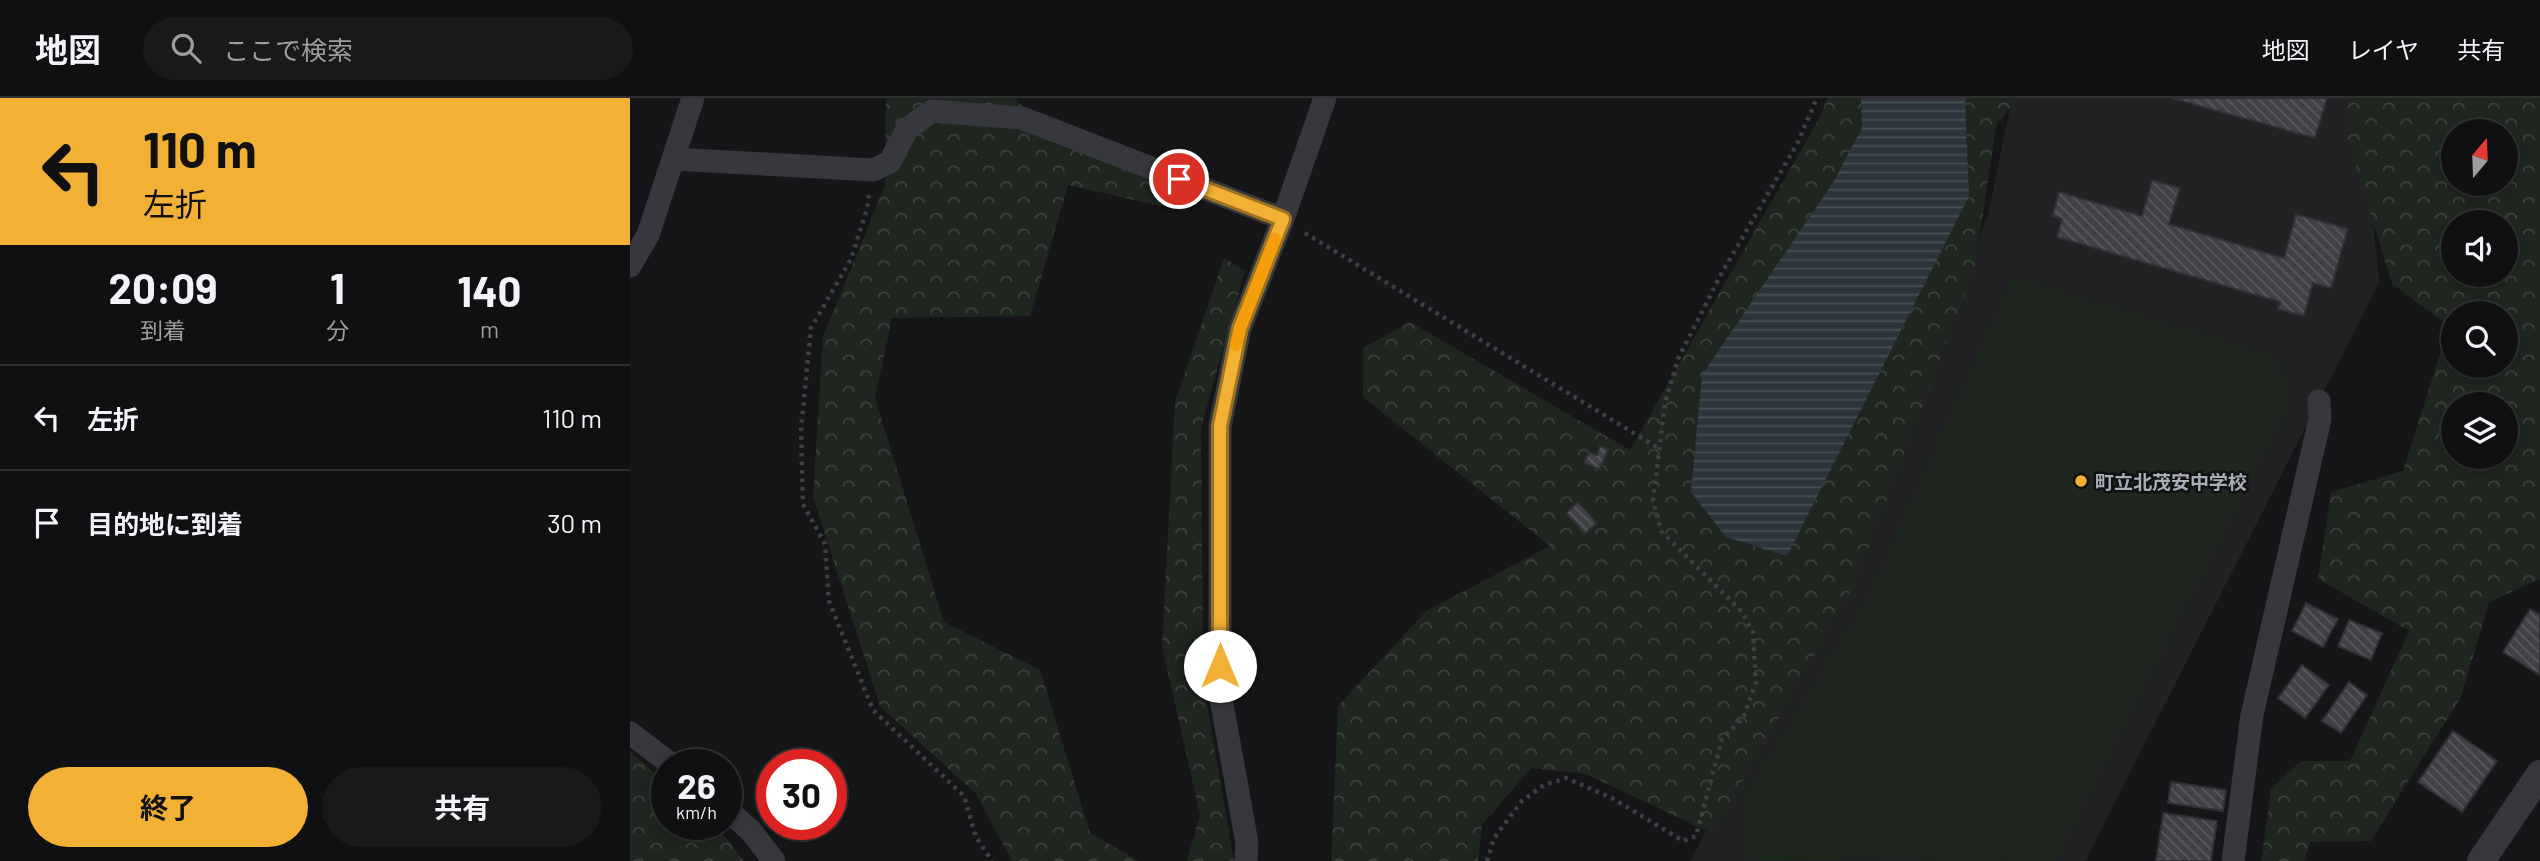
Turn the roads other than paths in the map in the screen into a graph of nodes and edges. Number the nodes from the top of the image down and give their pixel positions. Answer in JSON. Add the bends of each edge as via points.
{"nodes":[{"id":1,"x":693,"y":98,"type":"edge"},
{"id":2,"x":1325,"y":98,"type":"edge"},
{"id":3,"x":674,"y":159,"type":"junction"},
{"id":4,"x":1283,"y":219,"type":"junction"},
{"id":5,"x":630,"y":266,"type":"edge"},
{"id":6,"x":2319,"y":401,"type":"dead end"},
{"id":7,"x":630,"y":733,"type":"edge"},
{"id":8,"x":651,"y":749,"type":"edge"},
{"id":9,"x":2540,"y":774,"type":"edge"},
{"id":10,"x":742,"y":823,"type":"edge"},
{"id":11,"x":774,"y":861,"type":"edge"},
{"id":12,"x":1246,"y":861,"type":"edge"},
{"id":13,"x":2233,"y":861,"type":"edge"},
{"id":14,"x":2481,"y":861,"type":"edge"}],
"edges":[{"from":1,"to":3,"type":"street"},
{"from":2,"to":4,"type":"street"},
{"from":3,"to":4,"type":"street","via":[[873,170],[890,162],[907,129],[932,111],[1022,118]]},
{"from":3,"to":5,"type":"street","via":[[648,235]]},
{"from":4,"to":12,"type":"street","via":[[1240,328],[1220,426],[1220,693],[1247,843]]},
{"from":6,"to":13,"type":"street","via":[[2320,419],[2252,715]]},
{"from":7,"to":8,"type":"street"},
{"from":9,"to":14,"type":"street"},
{"from":10,"to":11,"type":"street"}]}
